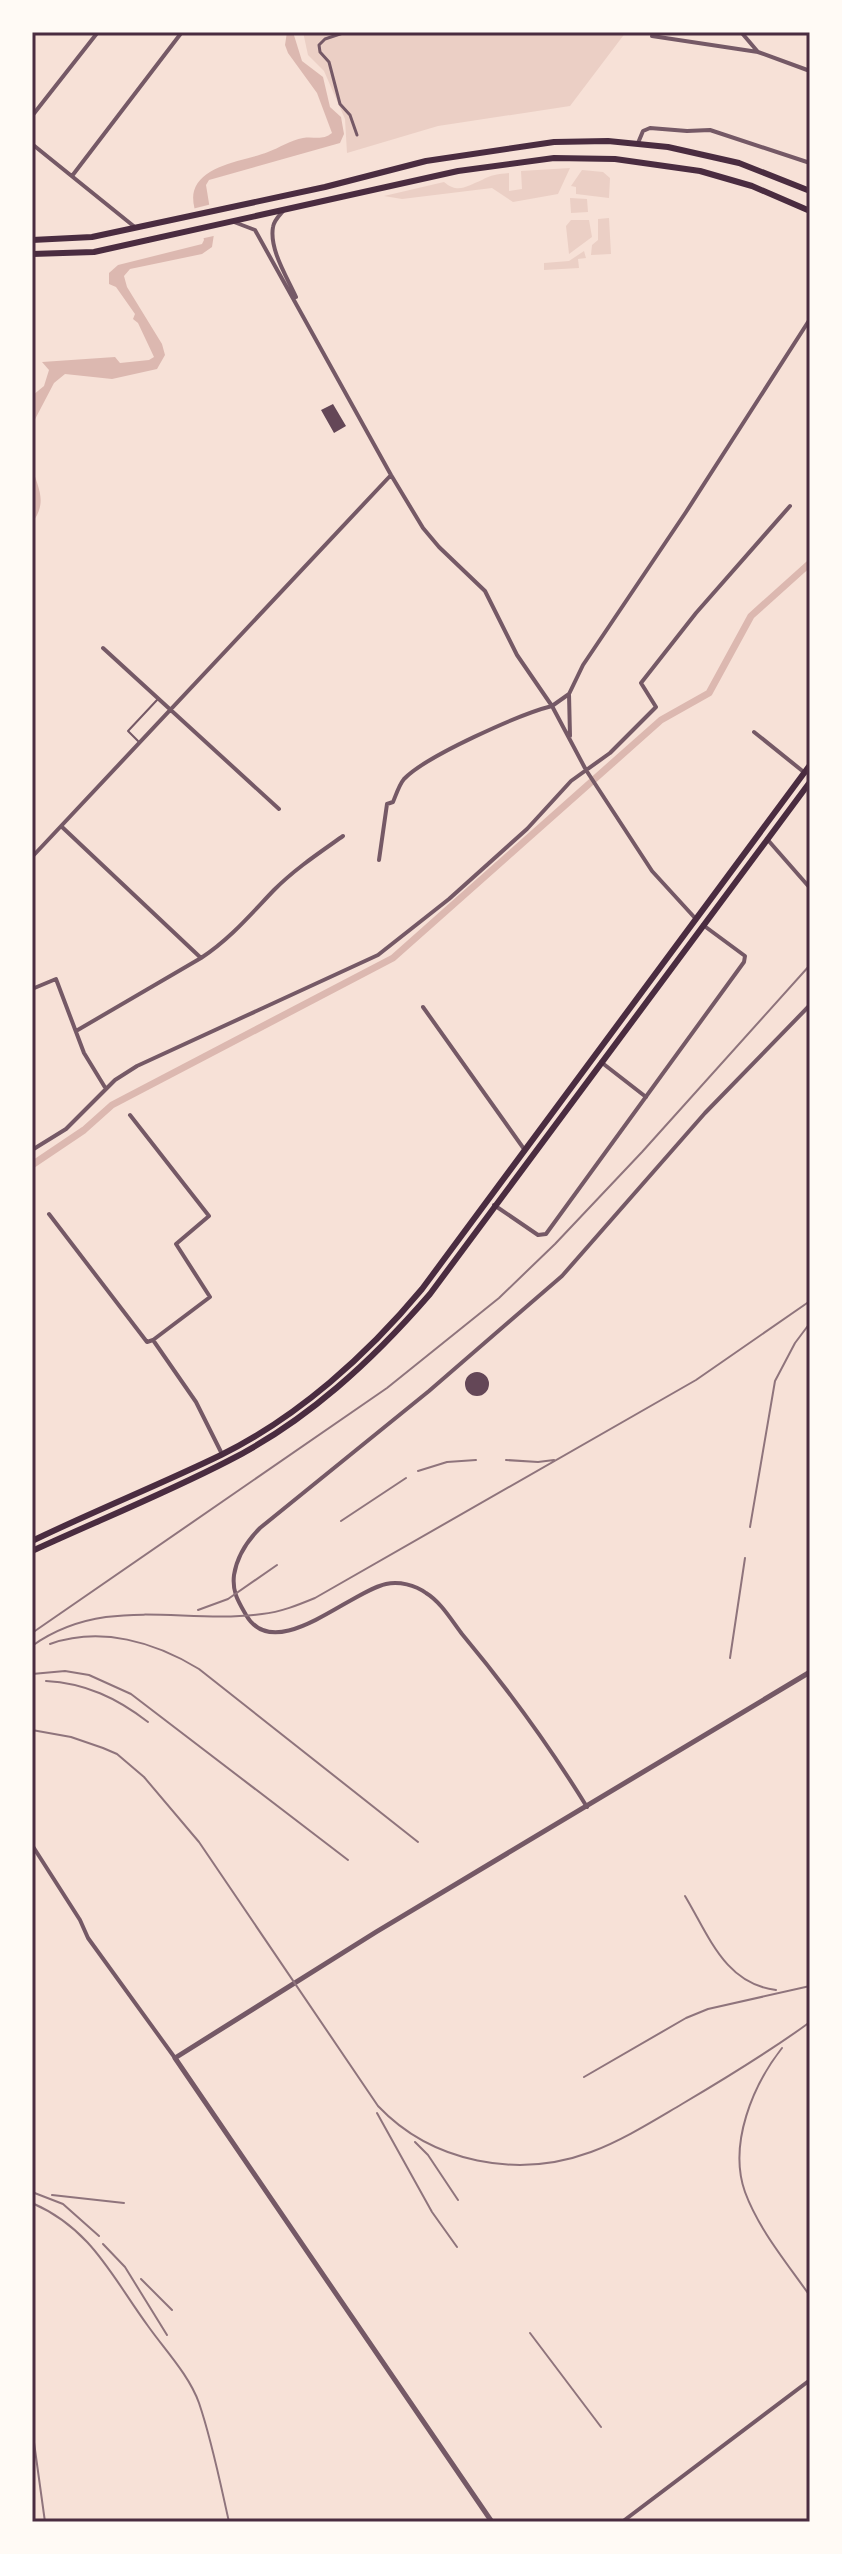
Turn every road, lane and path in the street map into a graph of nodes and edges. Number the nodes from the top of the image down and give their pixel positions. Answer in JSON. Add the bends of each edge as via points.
{"nodes":[{"id":1,"x":98,"y":32,"type":"edge"},
{"id":2,"x":182,"y":32,"type":"edge"},
{"id":3,"x":346,"y":32,"type":"edge"},
{"id":4,"x":741,"y":32,"type":"edge"},
{"id":5,"x":652,"y":36,"type":"dead end"},
{"id":6,"x":758,"y":52,"type":"junction"},
{"id":7,"x":810,"y":71,"type":"edge"},
{"id":8,"x":32,"y":116,"type":"edge"},
{"id":9,"x":357,"y":135,"type":"dead end"},
{"id":10,"x":638,"y":143,"type":"junction"},
{"id":11,"x":32,"y":144,"type":"edge"},
{"id":12,"x":455,"y":156,"type":"junction"},
{"id":13,"x":810,"y":163,"type":"edge"},
{"id":14,"x":458,"y":171,"type":"junction"},
{"id":15,"x":72,"y":176,"type":"junction"},
{"id":16,"x":810,"y":191,"type":"edge"},
{"id":17,"x":284,"y":210,"type":"junction"},
{"id":18,"x":810,"y":211,"type":"edge"},
{"id":19,"x":230,"y":221,"type":"junction"},
{"id":20,"x":137,"y":228,"type":"junction"},
{"id":21,"x":92,"y":237,"type":"junction"},
{"id":22,"x":32,"y":240,"type":"edge"},
{"id":23,"x":94,"y":252,"type":"junction"},
{"id":24,"x":32,"y":254,"type":"edge"},
{"id":25,"x":810,"y":319,"type":"edge"},
{"id":26,"x":307,"y":321,"type":"junction"},
{"id":27,"x":391,"y":475,"type":"junction"},
{"id":28,"x":790,"y":506,"type":"dead end"},
{"id":29,"x":103,"y":648,"type":"dead end"},
{"id":30,"x":569,"y":694,"type":"junction"},
{"id":31,"x":158,"y":699,"type":"junction"},
{"id":32,"x":552,"y":706,"type":"junction"},
{"id":33,"x":169,"y":709,"type":"junction"},
{"id":34,"x":754,"y":732,"type":"dead end"},
{"id":35,"x":570,"y":736,"type":"junction"},
{"id":36,"x":139,"y":741,"type":"junction"},
{"id":37,"x":810,"y":765,"type":"edge"},
{"id":38,"x":588,"y":772,"type":"junction"},
{"id":39,"x":805,"y":773,"type":"junction"},
{"id":40,"x":810,"y":782,"type":"edge"},
{"id":41,"x":279,"y":809,"type":"dead end"},
{"id":42,"x":61,"y":826,"type":"junction"},
{"id":43,"x":343,"y":836,"type":"dead end"},
{"id":44,"x":767,"y":839,"type":"junction"},
{"id":45,"x":32,"y":857,"type":"edge"},
{"id":46,"x":379,"y":860,"type":"dead end"},
{"id":47,"x":810,"y":888,"type":"edge"},
{"id":48,"x":695,"y":919,"type":"junction"},
{"id":49,"x":703,"y":925,"type":"junction"},
{"id":50,"x":201,"y":958,"type":"junction"},
{"id":51,"x":32,"y":989,"type":"edge"},
{"id":52,"x":635,"y":1000,"type":"junction"},
{"id":53,"x":644,"y":1005,"type":"junction"},
{"id":54,"x":810,"y":1005,"type":"edge"},
{"id":55,"x":423,"y":1007,"type":"dead end"},
{"id":56,"x":76,"y":1031,"type":"junction"},
{"id":57,"x":601,"y":1062,"type":"junction"},
{"id":58,"x":106,"y":1089,"type":"junction"},
{"id":59,"x":646,"y":1097,"type":"junction"},
{"id":60,"x":130,"y":1115,"type":"dead end"},
{"id":61,"x":524,"y":1149,"type":"junction"},
{"id":62,"x":32,"y":1150,"type":"edge"},
{"id":63,"x":494,"y":1205,"type":"junction"},
{"id":64,"x":49,"y":1214,"type":"dead end"},
{"id":65,"x":390,"y":1324,"type":"junction"},
{"id":66,"x":398,"y":1330,"type":"junction"},
{"id":67,"x":153,"y":1340,"type":"junction"},
{"id":68,"x":222,"y":1454,"type":"junction"},
{"id":69,"x":32,"y":1541,"type":"edge"},
{"id":70,"x":32,"y":1551,"type":"edge"},
{"id":71,"x":810,"y":1672,"type":"edge"},
{"id":72,"x":587,"y":1807,"type":"junction"},
{"id":73,"x":32,"y":1845,"type":"edge"},
{"id":74,"x":175,"y":2058,"type":"junction"},
{"id":75,"x":810,"y":2380,"type":"edge"},
{"id":76,"x":492,"y":2522,"type":"edge"},
{"id":77,"x":622,"y":2522,"type":"edge"}],
"edges":[{"from":1,"to":8,"type":"street"},
{"from":2,"to":15,"type":"street"},
{"from":3,"to":9,"type":"street","via":[[319,45]]},
{"from":4,"to":6,"type":"street"},
{"from":5,"to":6,"type":"street"},
{"from":6,"to":7,"type":"street"},
{"from":10,"to":12,"type":"main road","via":[[554,142]]},
{"from":10,"to":13,"type":"street","via":[[650,128],[710,130]]},
{"from":10,"to":16,"type":"main road","via":[[717,157]]},
{"from":11,"to":15,"type":"street"},
{"from":12,"to":14,"type":"main road"},
{"from":12,"to":20,"type":"main road"},
{"from":14,"to":17,"type":"main road"},
{"from":14,"to":18,"type":"main road","via":[[554,158],[640,161],[726,178]]},
{"from":15,"to":20,"type":"street"},
{"from":17,"to":19,"type":"main road"},
{"from":17,"to":26,"type":"street","via":[[273,233],[279,260]]},
{"from":19,"to":23,"type":"main road"},
{"from":19,"to":26,"type":"street","via":[[255,230]]},
{"from":20,"to":21,"type":"main road"},
{"from":21,"to":22,"type":"main road"},
{"from":21,"to":23,"type":"main road"},
{"from":23,"to":24,"type":"main road"},
{"from":25,"to":30,"type":"street"},
{"from":26,"to":27,"type":"street"},
{"from":27,"to":32,"type":"street","via":[[431,538],[485,591],[517,655]]},
{"from":27,"to":33,"type":"street"},
{"from":28,"to":38,"type":"street","via":[[641,683],[656,707]]},
{"from":29,"to":31,"type":"street"},
{"from":30,"to":32,"type":"street"},
{"from":30,"to":35,"type":"street"},
{"from":31,"to":33,"type":"street"},
{"from":31,"to":36,"type":"lane","via":[[128,731]]},
{"from":32,"to":35,"type":"street"},
{"from":32,"to":46,"type":"street","via":[[469,739],[403,780],[387,804]]},
{"from":33,"to":36,"type":"street"},
{"from":33,"to":41,"type":"street"},
{"from":34,"to":39,"type":"street"},
{"from":35,"to":38,"type":"street"},
{"from":36,"to":42,"type":"street"},
{"from":37,"to":39,"type":"main road"},
{"from":38,"to":48,"type":"street","via":[[652,871]]},
{"from":38,"to":58,"type":"street","via":[[571,781],[449,899],[378,955],[137,1066]]},
{"from":39,"to":48,"type":"main road"},
{"from":40,"to":44,"type":"main road"},
{"from":42,"to":45,"type":"street"},
{"from":42,"to":50,"type":"street"},
{"from":43,"to":50,"type":"street","via":[[276,888],[233,935]]},
{"from":44,"to":47,"type":"street"},
{"from":44,"to":49,"type":"main road"},
{"from":48,"to":52,"type":"main road"},
{"from":49,"to":53,"type":"main road"},
{"from":49,"to":59,"type":"street","via":[[745,959]]},
{"from":50,"to":56,"type":"street"},
{"from":51,"to":56,"type":"street","via":[[56,979]]},
{"from":52,"to":53,"type":"main road"},
{"from":52,"to":61,"type":"main road"},
{"from":53,"to":57,"type":"main road"},
{"from":54,"to":72,"type":"street","via":[[705,1113],[562,1276],[270,1519],[247,1542],[235,1568],[235,1595],[252,1624],[274,1632],[295,1629],[385,1584],[427,1593],[557,1759]]},
{"from":55,"to":61,"type":"street"},
{"from":56,"to":58,"type":"street"},
{"from":57,"to":59,"type":"street"},
{"from":57,"to":63,"type":"main road"},
{"from":58,"to":62,"type":"street","via":[[66,1129]]},
{"from":59,"to":63,"type":"street","via":[[544,1236]]},
{"from":60,"to":67,"type":"street","via":[[209,1216],[176,1244],[210,1297]]},
{"from":61,"to":65,"type":"main road","via":[[422,1289]]},
{"from":63,"to":66,"type":"main road"},
{"from":64,"to":67,"type":"street","via":[[147,1342]]},
{"from":65,"to":66,"type":"main road"},
{"from":65,"to":68,"type":"main road","via":[[316,1393]]},
{"from":66,"to":70,"type":"main road","via":[[355,1373],[261,1442]]},
{"from":67,"to":68,"type":"street","via":[[190,1393]]},
{"from":68,"to":69,"type":"main road"},
{"from":71,"to":72,"type":"street"},
{"from":72,"to":74,"type":"street"},
{"from":73,"to":74,"type":"street","via":[[88,1938]]},
{"from":74,"to":76,"type":"street"},
{"from":75,"to":77,"type":"street"}]}
